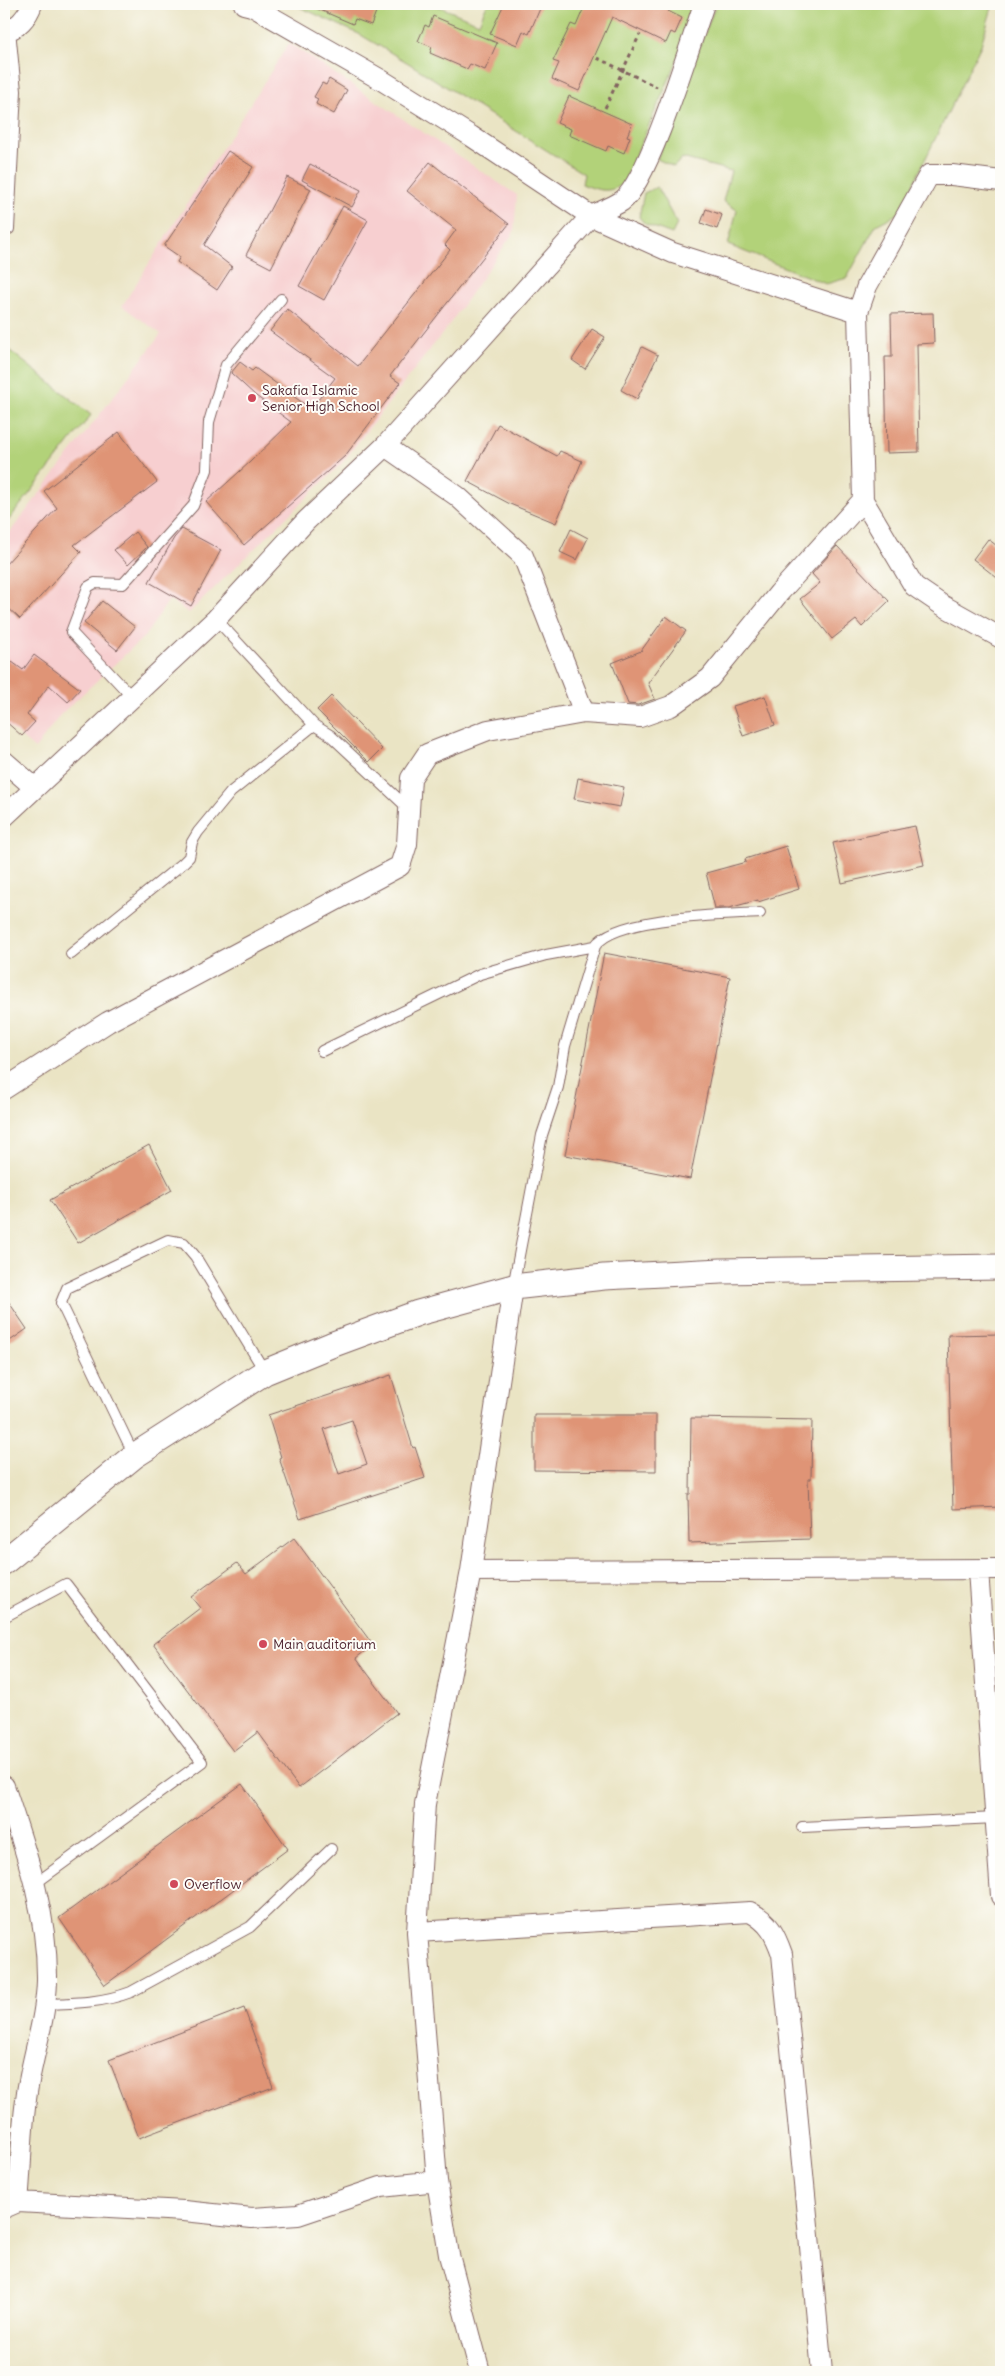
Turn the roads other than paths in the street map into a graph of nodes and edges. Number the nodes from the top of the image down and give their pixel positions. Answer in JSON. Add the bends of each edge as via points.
{"nodes":[{"id":1,"x":32,"y":4,"type":"edge"},
{"id":2,"x":244,"y":4,"type":"edge"},
{"id":3,"x":704,"y":4,"type":"edge"},
{"id":4,"x":7,"y":31,"type":"edge"},
{"id":5,"x":1001,"y":180,"type":"edge"},
{"id":6,"x":591,"y":216,"type":"junction"},
{"id":7,"x":9,"y":229,"type":"dead end"},
{"id":8,"x":281,"y":299,"type":"dead end"},
{"id":9,"x":858,"y":312,"type":"junction"},
{"id":10,"x":385,"y":446,"type":"junction"},
{"id":11,"x":863,"y":500,"type":"junction"},
{"id":12,"x":216,"y":619,"type":"junction"},
{"id":13,"x":1001,"y":638,"type":"edge"},
{"id":14,"x":132,"y":697,"type":"junction"},
{"id":15,"x":584,"y":713,"type":"junction"},
{"id":16,"x":314,"y":725,"type":"junction"},
{"id":17,"x":4,"y":761,"type":"edge"},
{"id":18,"x":35,"y":788,"type":"junction"},
{"id":19,"x":409,"y":809,"type":"junction"},
{"id":20,"x":4,"y":817,"type":"edge"},
{"id":21,"x":760,"y":913,"type":"dead end"},
{"id":22,"x":595,"y":946,"type":"junction"},
{"id":23,"x":71,"y":954,"type":"dead end"},
{"id":24,"x":322,"y":1051,"type":"dead end"},
{"id":25,"x":4,"y":1089,"type":"edge"},
{"id":26,"x":1001,"y":1267,"type":"edge"},
{"id":27,"x":513,"y":1287,"type":"junction"},
{"id":28,"x":265,"y":1372,"type":"junction"},
{"id":29,"x":134,"y":1456,"type":"junction"},
{"id":30,"x":4,"y":1562,"type":"edge"},
{"id":31,"x":1001,"y":1569,"type":"edge"},
{"id":32,"x":978,"y":1570,"type":"junction"},
{"id":33,"x":471,"y":1571,"type":"junction"},
{"id":34,"x":4,"y":1617,"type":"edge"},
{"id":35,"x":6,"y":1798,"type":"edge"},
{"id":36,"x":996,"y":1818,"type":"junction"},
{"id":37,"x":802,"y":1828,"type":"dead end"},
{"id":38,"x":331,"y":1849,"type":"dead end"},
{"id":39,"x":36,"y":1883,"type":"junction"},
{"id":40,"x":1001,"y":1896,"type":"edge"},
{"id":41,"x":418,"y":1932,"type":"junction"},
{"id":42,"x":45,"y":2004,"type":"junction"},
{"id":43,"x":437,"y":2181,"type":"junction"},
{"id":44,"x":11,"y":2205,"type":"edge"},
{"id":45,"x":480,"y":2372,"type":"edge"},
{"id":46,"x":822,"y":2372,"type":"edge"}],
"edges":[{"from":1,"to":4,"type":"street","via":[[20,23]]},
{"from":2,"to":6,"type":"street","via":[[383,81]]},
{"from":3,"to":6,"type":"street","via":[[640,178],[623,200]]},
{"from":4,"to":7,"type":"lane","via":[[16,91]]},
{"from":5,"to":9,"type":"street","via":[[929,175],[867,286]]},
{"from":6,"to":9,"type":"street","via":[[674,253]]},
{"from":6,"to":10,"type":"street"},
{"from":8,"to":14,"type":"lane","via":[[226,365],[209,422],[207,470],[193,506],[123,584],[88,587],[71,632]]},
{"from":9,"to":11,"type":"street"},
{"from":10,"to":12,"type":"street","via":[[306,521]]},
{"from":10,"to":15,"type":"street","via":[[457,496],[523,556]]},
{"from":11,"to":13,"type":"street","via":[[914,586]]},
{"from":11,"to":15,"type":"street","via":[[779,593],[710,678],[670,706],[640,716]]},
{"from":12,"to":14,"type":"street"},
{"from":12,"to":16,"type":"lane"},
{"from":14,"to":18,"type":"street"},
{"from":15,"to":19,"type":"street","via":[[488,730],[427,754],[411,778]]},
{"from":16,"to":19,"type":"lane","via":[[330,735]]},
{"from":16,"to":23,"type":"lane","via":[[231,792],[198,832],[189,857],[182,864]]},
{"from":17,"to":18,"type":"street"},
{"from":18,"to":20,"type":"street"},
{"from":19,"to":25,"type":"street","via":[[407,844],[400,866],[108,1022]]},
{"from":21,"to":22,"type":"lane","via":[[651,921],[598,940]]},
{"from":22,"to":24,"type":"lane","via":[[546,955],[480,974]]},
{"from":22,"to":27,"type":"lane","via":[[542,1136]]},
{"from":26,"to":27,"type":"street","via":[[721,1271],[604,1277]]},
{"from":27,"to":28,"type":"street","via":[[418,1313]]},
{"from":27,"to":33,"type":"street"},
{"from":28,"to":29,"type":"street"},
{"from":28,"to":29,"type":"lane","via":[[196,1256],[184,1243],[168,1240],[67,1288],[61,1303]]},
{"from":29,"to":30,"type":"street"},
{"from":31,"to":32,"type":"street"},
{"from":32,"to":33,"type":"street"},
{"from":32,"to":36,"type":"street"},
{"from":33,"to":41,"type":"street","via":[[425,1804]]},
{"from":34,"to":39,"type":"lane","via":[[66,1584],[202,1762]]},
{"from":35,"to":39,"type":"street"},
{"from":36,"to":37,"type":"lane"},
{"from":36,"to":40,"type":"street"},
{"from":38,"to":42,"type":"lane","via":[[250,1927],[131,1992],[91,2003]]},
{"from":39,"to":42,"type":"street","via":[[46,1953]]},
{"from":41,"to":43,"type":"street"},
{"from":41,"to":46,"type":"street","via":[[750,1912],[774,1931],[782,1954]]},
{"from":42,"to":44,"type":"street","via":[[28,2083]]},
{"from":43,"to":44,"type":"street","via":[[381,2186],[298,2215],[252,2218],[184,2211]]},
{"from":43,"to":45,"type":"street","via":[[449,2255]]}]}
